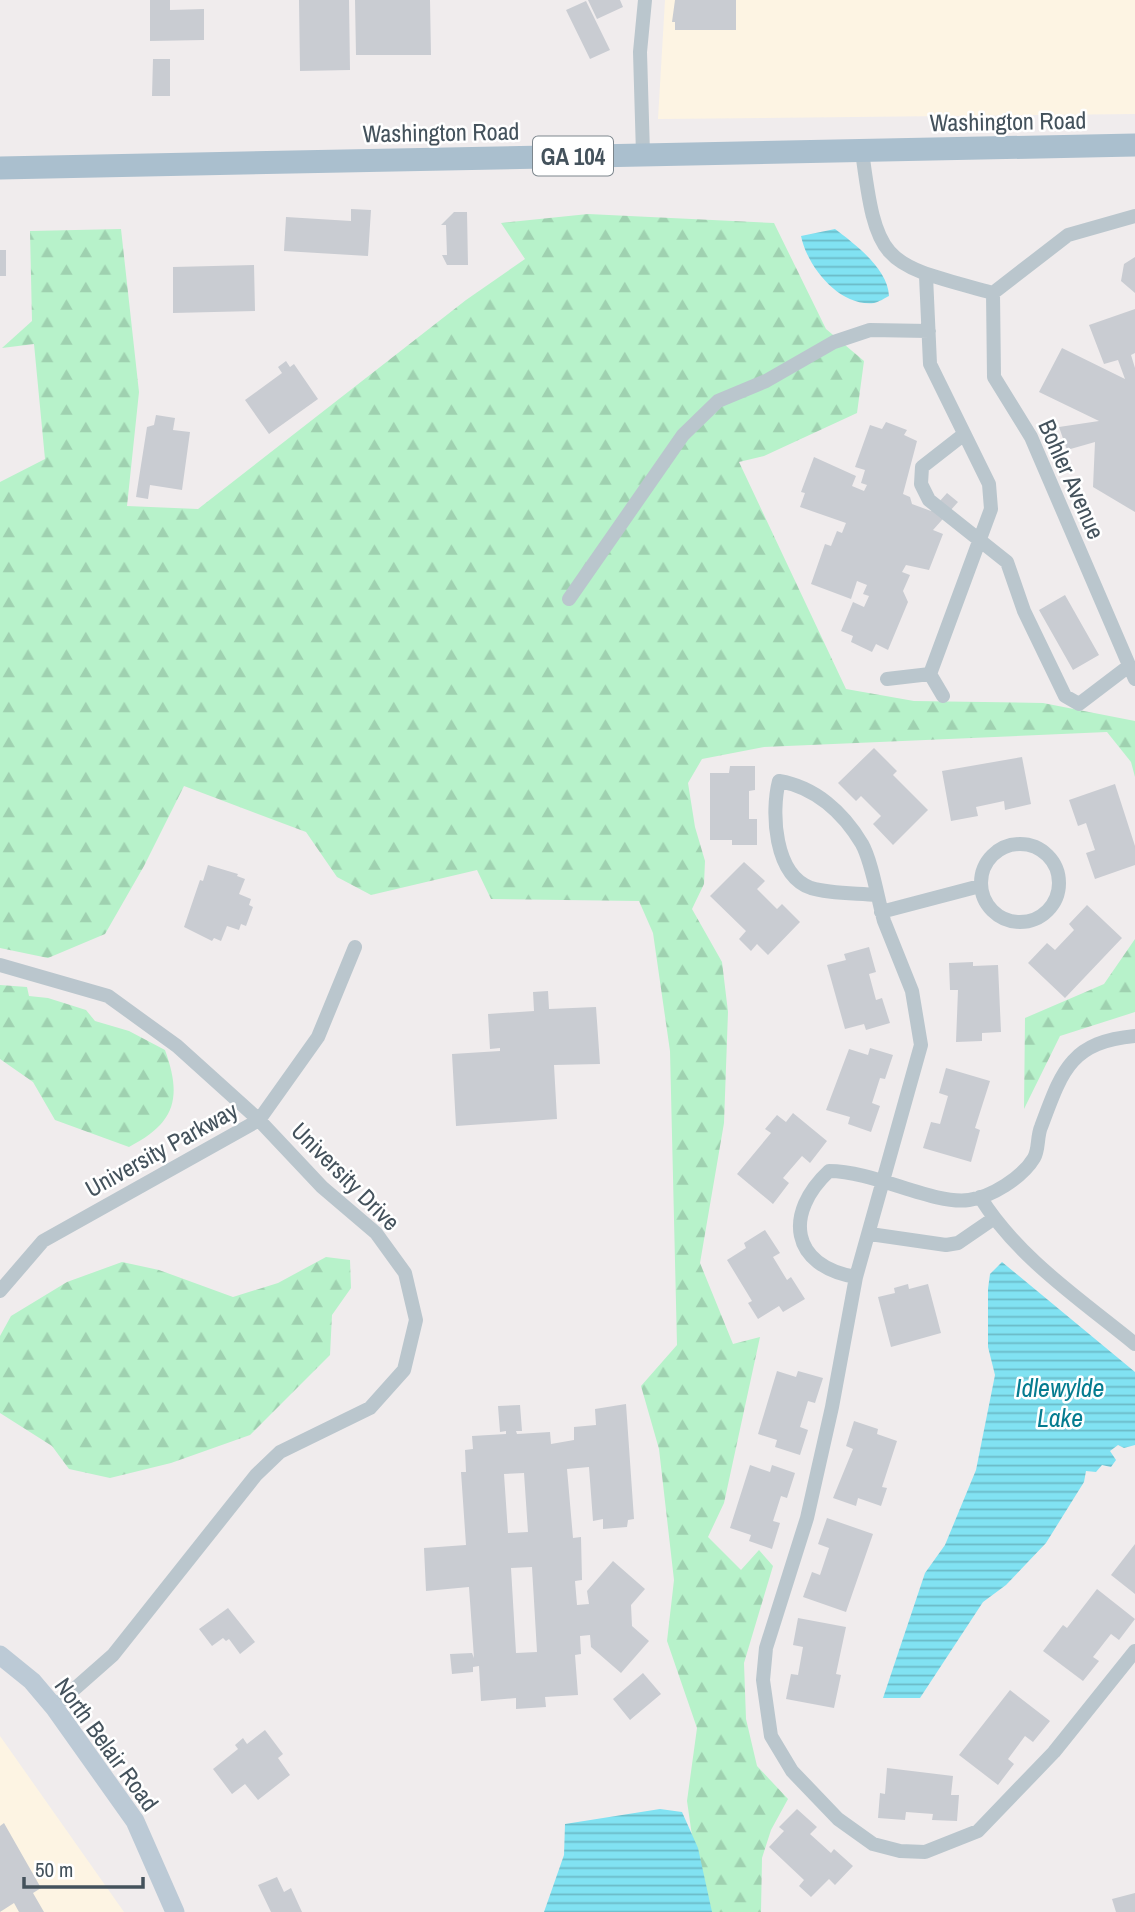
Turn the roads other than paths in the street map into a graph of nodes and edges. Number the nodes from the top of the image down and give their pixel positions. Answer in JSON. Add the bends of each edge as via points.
{"nodes":[{"id":1,"x":645,"y":0,"type":"edge"},
{"id":2,"x":1135,"y":145,"type":"edge"},
{"id":3,"x":862,"y":150,"type":"junction"},
{"id":4,"x":643,"y":154,"type":"junction"},
{"id":5,"x":0,"y":168,"type":"edge"},
{"id":6,"x":1135,"y":216,"type":"edge"},
{"id":7,"x":926,"y":276,"type":"junction"},
{"id":8,"x":993,"y":293,"type":"junction"},
{"id":9,"x":929,"y":331,"type":"junction"},
{"id":10,"x":963,"y":435,"type":"junction"},
{"id":11,"x":981,"y":538,"type":"junction"},
{"id":12,"x":569,"y":599,"type":"dead end"},
{"id":13,"x":1132,"y":673,"type":"edge"},
{"id":14,"x":930,"y":674,"type":"junction"},
{"id":15,"x":887,"y":679,"type":"dead end"},
{"id":16,"x":943,"y":696,"type":"dead end"},
{"id":17,"x":980,"y":886,"type":"junction"},
{"id":18,"x":877,"y":895,"type":"junction"},
{"id":19,"x":881,"y":912,"type":"junction"},
{"id":20,"x":355,"y":947,"type":"dead end"},
{"id":21,"x":0,"y":965,"type":"edge"},
{"id":22,"x":1135,"y":1036,"type":"edge"},
{"id":23,"x":259,"y":1120,"type":"junction"},
{"id":24,"x":884,"y":1180,"type":"junction"},
{"id":25,"x":980,"y":1198,"type":"junction"},
{"id":26,"x":993,"y":1219,"type":"junction"},
{"id":27,"x":870,"y":1234,"type":"junction"},
{"id":28,"x":856,"y":1278,"type":"junction"},
{"id":29,"x":0,"y":1291,"type":"edge"},
{"id":30,"x":1135,"y":1344,"type":"edge"},
{"id":31,"x":1135,"y":1651,"type":"edge"},
{"id":32,"x":0,"y":1655,"type":"edge"},
{"id":33,"x":54,"y":1707,"type":"junction"},
{"id":34,"x":175,"y":1912,"type":"edge"}],
"edges":[{"from":1,"to":4,"type":"street","via":[[640,52]]},
{"from":2,"to":3,"type":"main road","name":"Washington Road","number":"GA 104"},
{"from":3,"to":4,"type":"main road","name":"Washington Road","number":"GA 104"},
{"from":3,"to":7,"type":"street","via":[[877,235],[896,260]]},
{"from":4,"to":5,"type":"main road","name":"Washington Road","number":"GA 104"},
{"from":6,"to":8,"type":"street","via":[[1068,235]]},
{"from":7,"to":8,"type":"street"},
{"from":7,"to":9,"type":"street"},
{"from":8,"to":13,"type":"street","name":"Bohler Avenue","via":[[994,377],[1031,437]]},
{"from":9,"to":10,"type":"street","via":[[930,364]]},
{"from":9,"to":12,"type":"street","via":[[870,330],[834,342],[766,382],[718,401],[683,435]]},
{"from":10,"to":11,"type":"street","via":[[989,484],[991,509]]},
{"from":10,"to":11,"type":"street","via":[[922,467],[920,484],[929,500]]},
{"from":11,"to":13,"type":"street","via":[[1007,562],[1024,611],[1065,696],[1079,704]]},
{"from":11,"to":14,"type":"street"},
{"from":14,"to":15,"type":"street"},
{"from":14,"to":16,"type":"street"},
{"from":17,"to":17,"type":"street","via":[[990,910],[1000,918],[1026,922],[1038,918],[1056,899],[1058,874],[1053,861],[1033,845],[1007,845],[986,861]]},
{"from":17,"to":19,"type":"street"},
{"from":18,"to":18,"type":"street","via":[[862,845],[826,800],[799,784],[779,781],[774,799],[777,842],[788,868],[809,887]]},
{"from":18,"to":19,"type":"street"},
{"from":19,"to":24,"type":"street","via":[[912,991],[921,1045]]},
{"from":20,"to":23,"type":"street","name":"University Parkway","via":[[318,1037]]},
{"from":21,"to":23,"type":"street","name":"University Drive","via":[[108,996],[177,1046]]},
{"from":22,"to":25,"type":"street","via":[[1105,1039],[1070,1061],[1040,1129],[1034,1157],[998,1193]]},
{"from":23,"to":29,"type":"street","name":"University Parkway","via":[[43,1241]]},
{"from":23,"to":33,"type":"street","name":"University Drive","via":[[323,1187],[376,1233],[405,1273],[416,1320],[404,1370],[370,1408],[280,1452],[256,1475],[113,1655]]},
{"from":24,"to":25,"type":"street","via":[[947,1199]]},
{"from":24,"to":27,"type":"street"},
{"from":24,"to":28,"type":"street","via":[[853,1171],[830,1171],[814,1185],[803,1206],[800,1234],[811,1260],[836,1274]]},
{"from":25,"to":26,"type":"street"},
{"from":26,"to":27,"type":"street","via":[[958,1244]]},
{"from":26,"to":30,"type":"street","via":[[1022,1251]]},
{"from":27,"to":28,"type":"street"},
{"from":28,"to":31,"type":"street","via":[[807,1518],[766,1648],[763,1679],[771,1736],[792,1771],[838,1819],[873,1844],[925,1852],[978,1831],[1054,1752]]},
{"from":32,"to":33,"type":"main road","name":"North Belair Road"},
{"from":33,"to":34,"type":"main road","name":"North Belair Road","via":[[135,1821]]}]}
